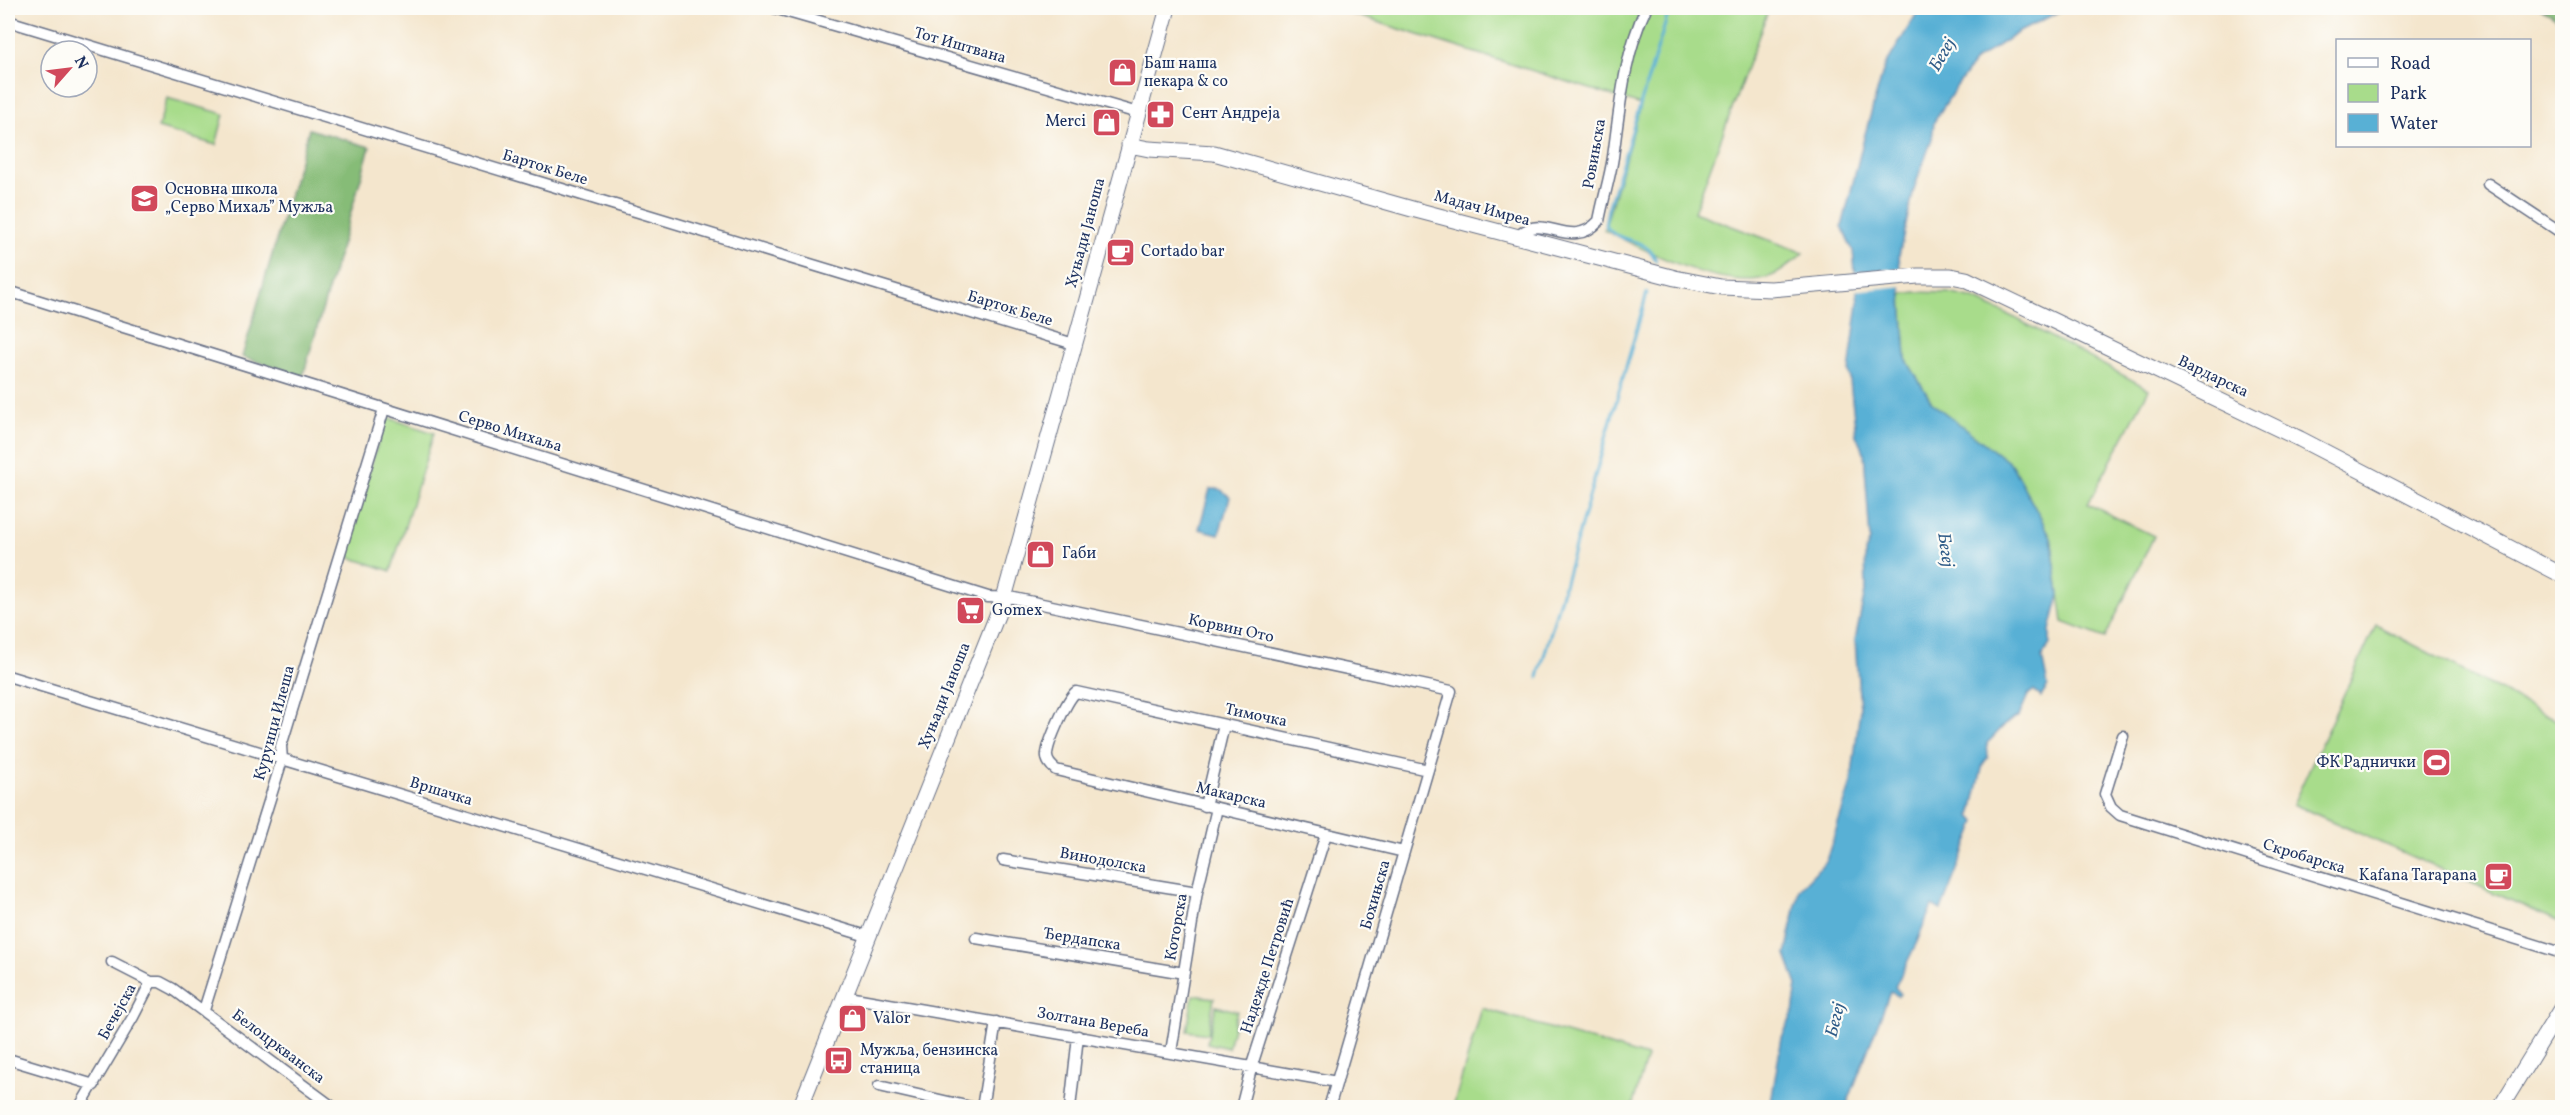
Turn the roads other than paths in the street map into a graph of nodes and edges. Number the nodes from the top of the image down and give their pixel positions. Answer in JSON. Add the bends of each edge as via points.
{"nodes":[{"id":1,"x":774,"y":8,"type":"edge"},
{"id":2,"x":1168,"y":8,"type":"edge"},
{"id":3,"x":1646,"y":8,"type":"edge"},
{"id":4,"x":8,"y":21,"type":"edge"},
{"id":5,"x":1138,"y":113,"type":"junction"},
{"id":6,"x":1129,"y":145,"type":"junction"},
{"id":7,"x":2488,"y":184,"type":"dead end"},
{"id":8,"x":2562,"y":233,"type":"edge"},
{"id":9,"x":1521,"y":238,"type":"junction"},
{"id":10,"x":1830,"y":284,"type":"joint"},
{"id":11,"x":8,"y":291,"type":"edge"},
{"id":12,"x":1074,"y":344,"type":"junction"},
{"id":13,"x":384,"y":409,"type":"junction"},
{"id":14,"x":2562,"y":576,"type":"edge"},
{"id":15,"x":1004,"y":598,"type":"junction"},
{"id":16,"x":8,"y":676,"type":"edge"},
{"id":17,"x":1451,"y":691,"type":"joint"},
{"id":18,"x":1224,"y":725,"type":"junction"},
{"id":19,"x":2123,"y":736,"type":"dead end"},
{"id":20,"x":282,"y":760,"type":"junction"},
{"id":21,"x":1052,"y":768,"type":"joint"},
{"id":22,"x":1428,"y":770,"type":"junction"},
{"id":23,"x":1205,"y":806,"type":"junction"},
{"id":24,"x":1217,"y":808,"type":"junction"},
{"id":25,"x":1326,"y":834,"type":"junction"},
{"id":26,"x":1404,"y":852,"type":"junction"},
{"id":27,"x":1003,"y":860,"type":"dead end"},
{"id":28,"x":1197,"y":892,"type":"junction"},
{"id":29,"x":867,"y":936,"type":"junction"},
{"id":30,"x":976,"y":938,"type":"dead end"},
{"id":31,"x":2562,"y":953,"type":"edge"},
{"id":32,"x":112,"y":962,"type":"dead end"},
{"id":33,"x":1184,"y":973,"type":"junction"},
{"id":34,"x":151,"y":982,"type":"junction"},
{"id":35,"x":843,"y":996,"type":"junction"},
{"id":36,"x":2562,"y":1007,"type":"edge"},
{"id":37,"x":204,"y":1010,"type":"junction"},
{"id":38,"x":996,"y":1022,"type":"junction"},
{"id":39,"x":1078,"y":1036,"type":"junction"},
{"id":40,"x":1171,"y":1052,"type":"junction"},
{"id":41,"x":8,"y":1059,"type":"edge"},
{"id":42,"x":1252,"y":1065,"type":"junction"},
{"id":43,"x":1337,"y":1082,"type":"junction"},
{"id":44,"x":94,"y":1084,"type":"junction"},
{"id":45,"x":879,"y":1086,"type":"dead end"},
{"id":46,"x":79,"y":1107,"type":"edge"},
{"id":47,"x":334,"y":1107,"type":"edge"},
{"id":48,"x":800,"y":1107,"type":"edge"},
{"id":49,"x":975,"y":1107,"type":"edge"},
{"id":50,"x":982,"y":1107,"type":"edge"},
{"id":51,"x":1070,"y":1107,"type":"edge"},
{"id":52,"x":1241,"y":1107,"type":"edge"},
{"id":53,"x":1329,"y":1107,"type":"edge"},
{"id":54,"x":2500,"y":1107,"type":"edge"}],
"edges":[{"from":1,"to":5,"type":"street","name":"Тот Иштвана"},
{"from":2,"to":5,"type":"street","name":"Хуњади Јаноша"},
{"from":3,"to":9,"type":"street","name":"Ровињска","via":[[1628,60],[1599,221],[1572,234],[1527,229]]},
{"from":4,"to":12,"type":"street","name":"Барток Беле"},
{"from":5,"to":6,"type":"street","name":"Хуњади Јаноша"},
{"from":6,"to":9,"type":"street","name":"Мадач Имреа","via":[[1214,153]]},
{"from":6,"to":12,"type":"street","name":"Хуњади Јаноша"},
{"from":7,"to":8,"type":"street"},
{"from":9,"to":10,"type":"street","name":"Мадач Имреа","via":[[1721,287],[1771,289]]},
{"from":10,"to":14,"type":"street","name":"Вардарска","via":[[1951,276],[1982,285],[2300,439]]},
{"from":11,"to":13,"type":"street","name":"Серво Михаља"},
{"from":12,"to":15,"type":"street","name":"Хуњади Јаноша"},
{"from":13,"to":15,"type":"street","name":"Серво Михаља","via":[[988,597]]},
{"from":13,"to":20,"type":"street","name":"Курунци Илеша","via":[[281,746]]},
{"from":15,"to":17,"type":"street","name":"Корвин Ото"},
{"from":15,"to":29,"type":"street","name":"Хуњади Јаноша"},
{"from":16,"to":20,"type":"street","name":"Вршачка"},
{"from":17,"to":22,"type":"street","name":"Бохињска"},
{"from":18,"to":21,"type":"street","name":"Тимочка","via":[[1077,692],[1067,701],[1047,752]]},
{"from":18,"to":22,"type":"street","name":"Тимочка"},
{"from":18,"to":23,"type":"street"},
{"from":19,"to":31,"type":"street","name":"Скробарска","via":[[2105,794],[2120,815]]},
{"from":20,"to":29,"type":"street","name":"Вршачка"},
{"from":20,"to":37,"type":"street","name":"Курунци Илеша"},
{"from":21,"to":23,"type":"street","name":"Макарска"},
{"from":22,"to":26,"type":"street","name":"Бохињска"},
{"from":23,"to":24,"type":"street","name":"Макарска"},
{"from":24,"to":25,"type":"street","name":"Макарска"},
{"from":24,"to":28,"type":"street","name":"Которска"},
{"from":25,"to":26,"type":"street","name":"Макарска"},
{"from":25,"to":42,"type":"street","name":"Надежде Петровић"},
{"from":26,"to":43,"type":"street","name":"Бохињска"},
{"from":27,"to":28,"type":"street","name":"Винодолска"},
{"from":28,"to":33,"type":"street","name":"Которска"},
{"from":29,"to":35,"type":"street","name":"Хуњади Јаноша"},
{"from":30,"to":33,"type":"street","name":"Ђердапска"},
{"from":32,"to":34,"type":"street"},
{"from":33,"to":40,"type":"street","name":"Которска"},
{"from":34,"to":37,"type":"street","name":"Бечејска","via":[[160,982]]},
{"from":34,"to":44,"type":"street","name":"Бечејска"},
{"from":35,"to":38,"type":"street","name":"Золтана Вереба"},
{"from":35,"to":48,"type":"street","name":"Хуњади Јаноша"},
{"from":36,"to":54,"type":"street"},
{"from":37,"to":47,"type":"street","name":"Белоцркванска"},
{"from":38,"to":39,"type":"street","name":"Золтана Вереба"},
{"from":38,"to":50,"type":"street"},
{"from":39,"to":40,"type":"street","name":"Золтана Вереба"},
{"from":39,"to":51,"type":"street"},
{"from":40,"to":42,"type":"street","name":"Золтана Вереба"},
{"from":41,"to":44,"type":"street"},
{"from":42,"to":43,"type":"street","name":"Золтана Вереба"},
{"from":42,"to":52,"type":"street","name":"Надежде Петровић"},
{"from":43,"to":53,"type":"street","name":"Бохињска"},
{"from":44,"to":46,"type":"street","name":"Бечејска"},
{"from":45,"to":49,"type":"street"}]}
